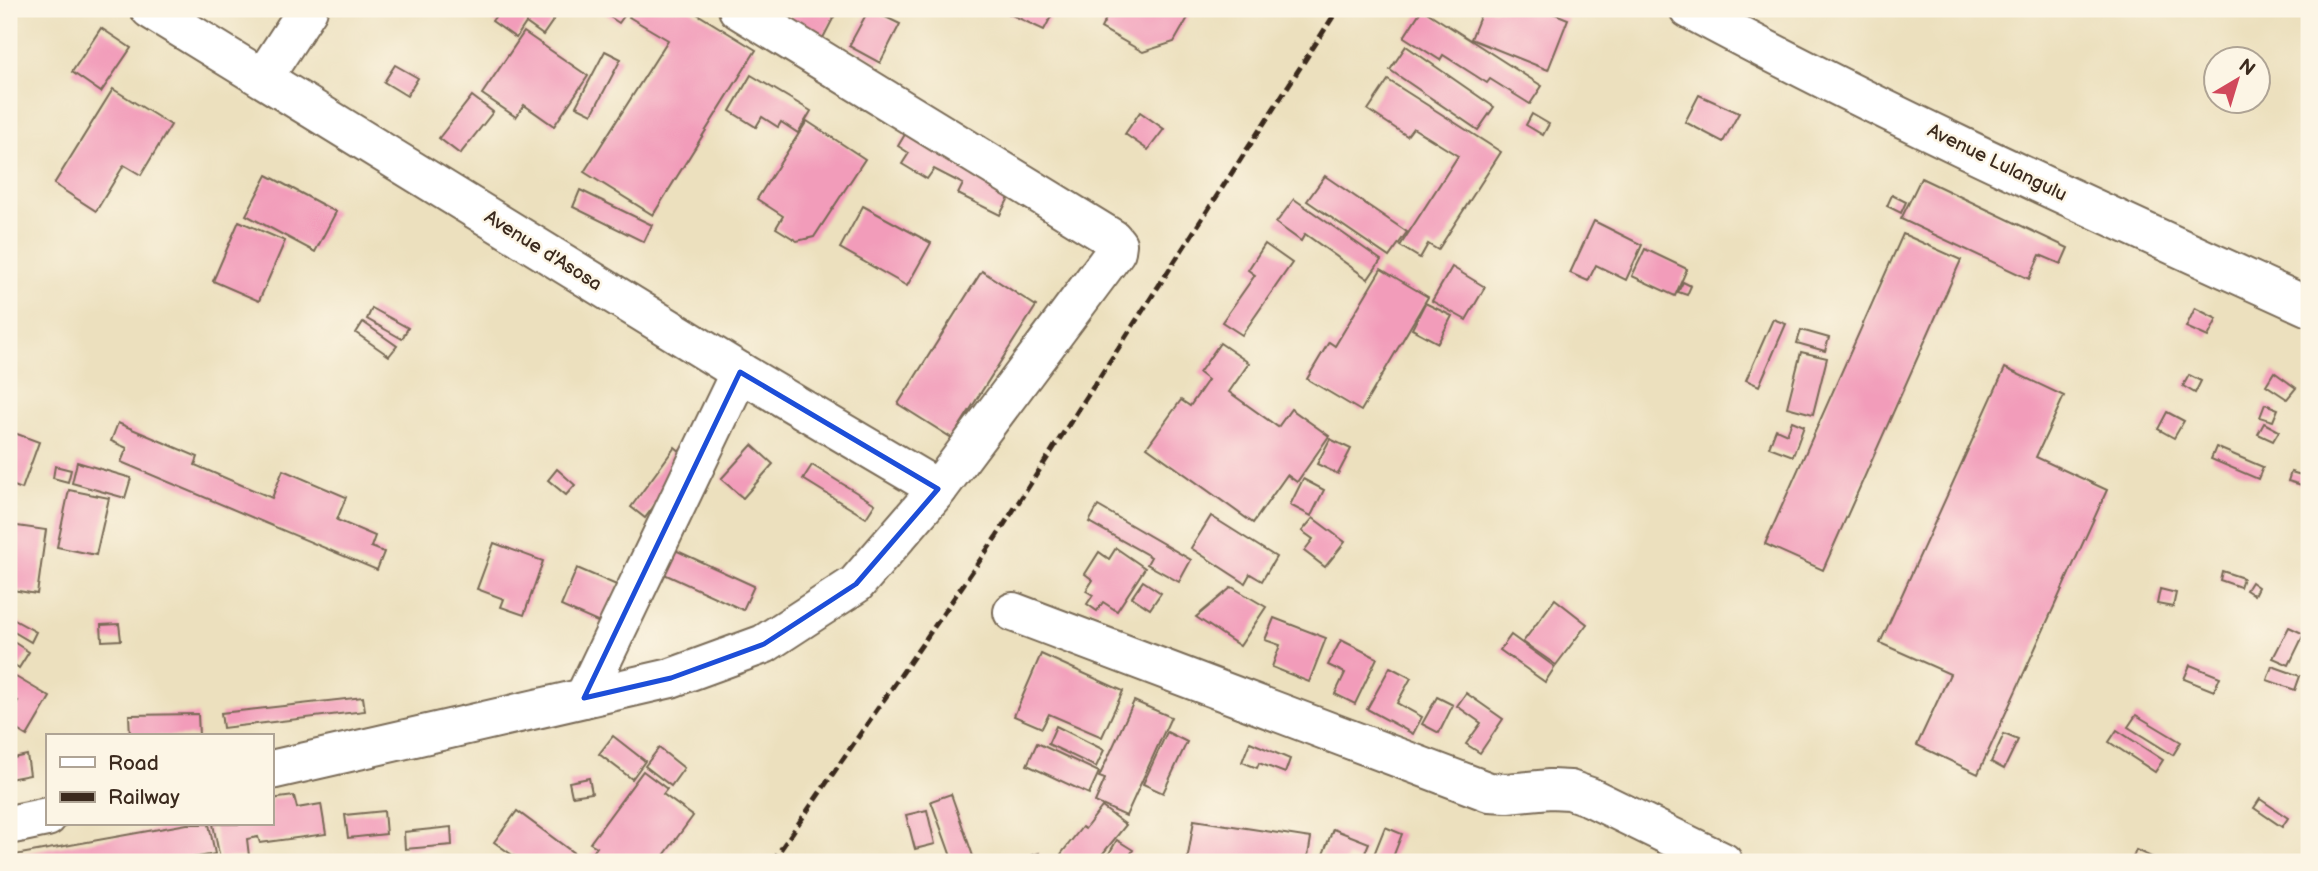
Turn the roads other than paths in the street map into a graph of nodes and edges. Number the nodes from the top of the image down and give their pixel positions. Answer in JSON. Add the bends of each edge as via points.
{"nodes":[{"id":1,"x":150,"y":9,"type":"edge"},
{"id":2,"x":308,"y":9,"type":"edge"},
{"id":3,"x":737,"y":9,"type":"edge"},
{"id":4,"x":1689,"y":9,"type":"edge"},
{"id":5,"x":263,"y":78,"type":"junction"},
{"id":6,"x":2309,"y":307,"type":"edge"},
{"id":7,"x":740,"y":372,"type":"junction"},
{"id":8,"x":938,"y":489,"type":"junction"},
{"id":9,"x":1013,"y":612,"type":"dead end"},
{"id":10,"x":584,"y":698,"type":"junction"},
{"id":11,"x":273,"y":769,"type":"edge"},
{"id":12,"x":46,"y":817,"type":"edge"},
{"id":13,"x":9,"y":825,"type":"edge"},
{"id":14,"x":1723,"y":862,"type":"edge"}],
"edges":[{"from":1,"to":5,"type":"street","name":"Avenue d'Asosa"},
{"from":2,"to":5,"type":"street"},
{"from":3,"to":8,"type":"street","via":[[1117,244]]},
{"from":4,"to":6,"type":"street","name":"Avenue Lulangulu","via":[[1892,113]]},
{"from":5,"to":7,"type":"street","name":"Avenue d'Asosa"},
{"from":7,"to":8,"type":"street","name":"Avenue d'Asosa"},
{"from":7,"to":10,"type":"street"},
{"from":8,"to":10,"type":"street","via":[[856,584],[764,644],[671,678]]},
{"from":9,"to":14,"type":"street","via":[[1489,792],[1550,789],[1590,797]]},
{"from":10,"to":11,"type":"street"},
{"from":12,"to":13,"type":"street"}]}
